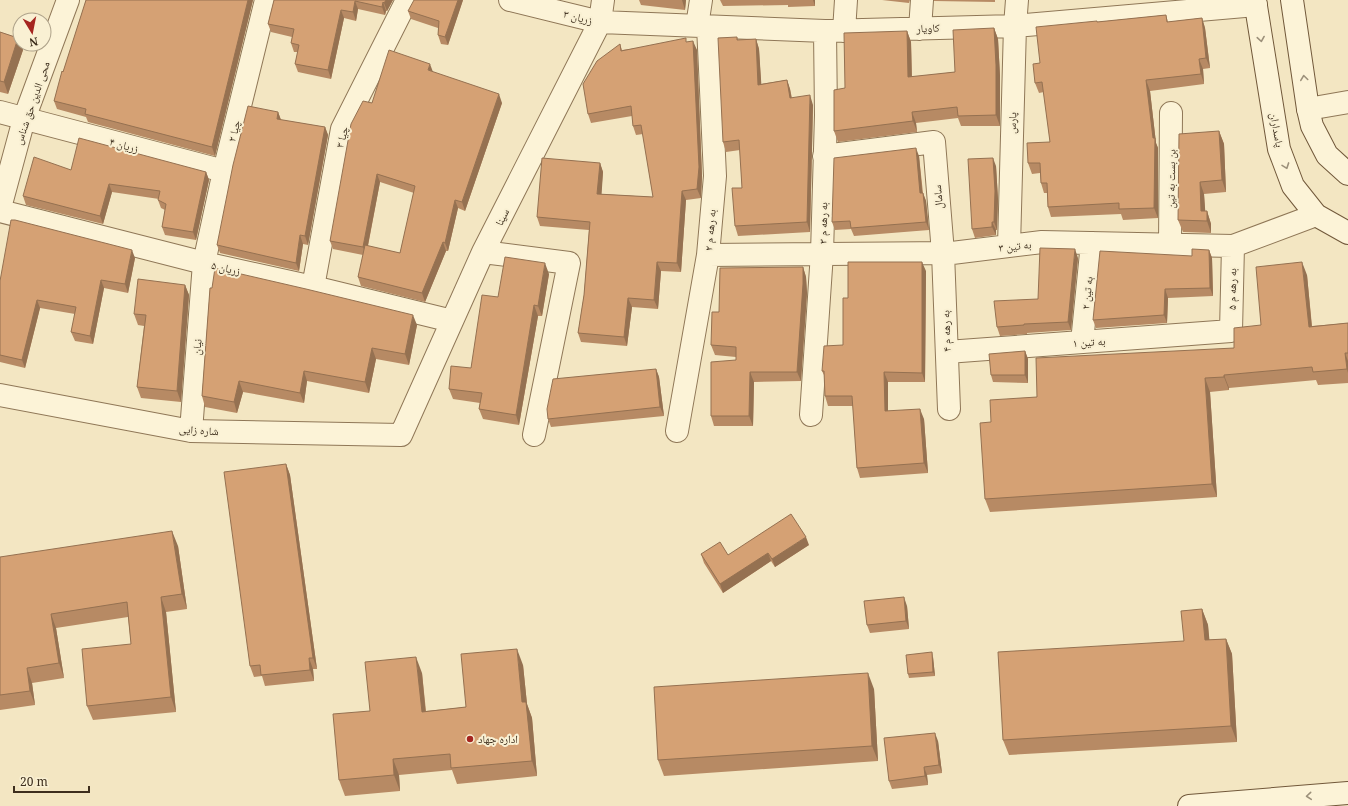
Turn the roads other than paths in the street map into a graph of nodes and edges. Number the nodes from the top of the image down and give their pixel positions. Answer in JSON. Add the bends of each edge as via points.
{"nodes":[{"id":1,"x":68,"y":0,"type":"edge"},
{"id":2,"x":266,"y":0,"type":"edge"},
{"id":3,"x":407,"y":0,"type":"edge"},
{"id":4,"x":510,"y":0,"type":"edge"},
{"id":5,"x":603,"y":0,"type":"edge"},
{"id":6,"x":701,"y":0,"type":"edge"},
{"id":7,"x":846,"y":0,"type":"edge"},
{"id":8,"x":922,"y":0,"type":"edge"},
{"id":9,"x":1017,"y":0,"type":"edge"},
{"id":10,"x":1292,"y":0,"type":"edge"},
{"id":11,"x":1256,"y":2,"type":"edge"},
{"id":12,"x":1110,"y":9,"type":"edge"},
{"id":13,"x":600,"y":22,"type":"junction"},
{"id":14,"x":703,"y":26,"type":"junction"},
{"id":15,"x":1015,"y":26,"type":"junction"},
{"id":16,"x":920,"y":29,"type":"junction"},
{"id":17,"x":834,"y":31,"type":"junction"},
{"id":18,"x":1348,"y":102,"type":"edge"},
{"id":19,"x":1308,"y":109,"type":"junction"},
{"id":20,"x":0,"y":112,"type":"edge"},
{"id":21,"x":1172,"y":112,"type":"dead end"},
{"id":22,"x":24,"y":119,"type":"junction"},
{"id":23,"x":824,"y":156,"type":"junction"},
{"id":24,"x":224,"y":171,"type":"junction"},
{"id":25,"x":1348,"y":174,"type":"edge"},
{"id":26,"x":0,"y":209,"type":"edge"},
{"id":27,"x":1316,"y":215,"type":"junction"},
{"id":28,"x":1348,"y":234,"type":"edge"},
{"id":29,"x":1092,"y":244,"type":"junction"},
{"id":30,"x":1170,"y":245,"type":"junction"},
{"id":31,"x":1009,"y":246,"type":"junction"},
{"id":32,"x":1233,"y":246,"type":"junction"},
{"id":33,"x":484,"y":252,"type":"junction"},
{"id":34,"x":822,"y":253,"type":"junction"},
{"id":35,"x":943,"y":253,"type":"junction"},
{"id":36,"x":708,"y":255,"type":"junction"},
{"id":37,"x":204,"y":263,"type":"junction"},
{"id":38,"x":314,"y":286,"type":"junction"},
{"id":39,"x":452,"y":321,"type":"junction"},
{"id":40,"x":1231,"y":331,"type":"joint"},
{"id":41,"x":1082,"y":342,"type":"junction"},
{"id":42,"x":947,"y":352,"type":"junction"},
{"id":43,"x":0,"y":395,"type":"edge"},
{"id":44,"x":949,"y":409,"type":"dead end"},
{"id":45,"x":811,"y":415,"type":"dead end"},
{"id":46,"x":677,"y":430,"type":"dead end"},
{"id":47,"x":190,"y":431,"type":"junction"},
{"id":48,"x":401,"y":435,"type":"joint"},
{"id":49,"x":534,"y":435,"type":"dead end"},
{"id":50,"x":1348,"y":793,"type":"edge"},
{"id":51,"x":1189,"y":806,"type":"edge"}],
"edges":[{"from":1,"to":22,"type":"street","name":"محی الدین حق شناس"},
{"from":2,"to":24,"type":"street","name":"چیا ۲"},
{"from":3,"to":38,"type":"street","name":"چیا ۳","via":[[342,129]]},
{"from":4,"to":13,"type":"street","name":"زریان ۳"},
{"from":5,"to":13,"type":"street","name":"سینا"},
{"from":6,"to":14,"type":"street","name":"به رهه م ۲"},
{"from":7,"to":17,"type":"street","name":"به رهه م ۳"},
{"from":8,"to":16,"type":"street"},
{"from":9,"to":15,"type":"street","name":"پارس"},
{"from":19,"to":10,"type":"street","one_way":true},
{"from":11,"to":12,"type":"street","name":"کاویار"},
{"from":11,"to":27,"type":"street","name":"پاسداران","one_way":true,"via":[[1279,149],[1293,186]]},
{"from":12,"to":15,"type":"street","name":"کاویار"},
{"from":13,"to":14,"type":"street","name":"کاویار"},
{"from":13,"to":33,"type":"street","name":"سینا"},
{"from":14,"to":17,"type":"street","name":"کاویار"},
{"from":14,"to":36,"type":"street","name":"به رهه م ۲","via":[[715,176]]},
{"from":15,"to":16,"type":"street","name":"کاویار"},
{"from":15,"to":31,"type":"street","name":"پارس"},
{"from":16,"to":17,"type":"street","name":"کاویار"},
{"from":17,"to":23,"type":"street","name":"به رهه م ۳"},
{"from":18,"to":19,"type":"street"},
{"from":19,"to":25,"type":"street","via":[[1312,126],[1327,155]]},
{"from":20,"to":22,"type":"street","name":"زریان ۴"},
{"from":21,"to":30,"type":"street","name":"بن بست به تین"},
{"from":22,"to":24,"type":"street","name":"زریان ۴"},
{"from":22,"to":26,"type":"street","name":"محی الدین حق شناس"},
{"from":23,"to":34,"type":"street","name":"به رهه م ۳"},
{"from":23,"to":35,"type":"street","name":"سامال","via":[[934,142]]},
{"from":24,"to":37,"type":"street","name":"چیا ۲"},
{"from":26,"to":37,"type":"street","name":"زریان ۵"},
{"from":27,"to":28,"type":"street","name":"پاسداران"},
{"from":27,"to":32,"type":"street","name":"به تین ۳"},
{"from":29,"to":30,"type":"street","name":"به تین ۳"},
{"from":29,"to":31,"type":"street","name":"به تین ۳","via":[[1042,242]]},
{"from":29,"to":41,"type":"street","name":"به تین ۲"},
{"from":30,"to":32,"type":"street","name":"به تین ۳"},
{"from":31,"to":35,"type":"street","name":"به تین ۳"},
{"from":32,"to":40,"type":"street","name":"به رهه م ۵"},
{"from":33,"to":39,"type":"street","name":"سینا"},
{"from":33,"to":49,"type":"street","via":[[569,263]]},
{"from":34,"to":35,"type":"street","name":"به تین ۳"},
{"from":34,"to":36,"type":"street","name":"به تین ۳"},
{"from":34,"to":45,"type":"street","name":"به رهه م ۳"},
{"from":35,"to":42,"type":"street","name":"به رهه م ۴"},
{"from":36,"to":46,"type":"street","name":"به رهه م ۲"},
{"from":37,"to":38,"type":"street","name":"زریان ۵"},
{"from":37,"to":47,"type":"street","name":"نیان"},
{"from":38,"to":39,"type":"street","name":"زریان ۵"},
{"from":39,"to":48,"type":"street","name":"سینا"},
{"from":40,"to":41,"type":"street","name":"به تین ۱"},
{"from":41,"to":42,"type":"street","name":"به تین ۱"},
{"from":42,"to":44,"type":"street","name":"به رهه م ۴"},
{"from":43,"to":47,"type":"street","name":"شاره زایی"},
{"from":47,"to":48,"type":"street","name":"شاره زایی"},
{"from":50,"to":51,"type":"street","one_way":true}]}
